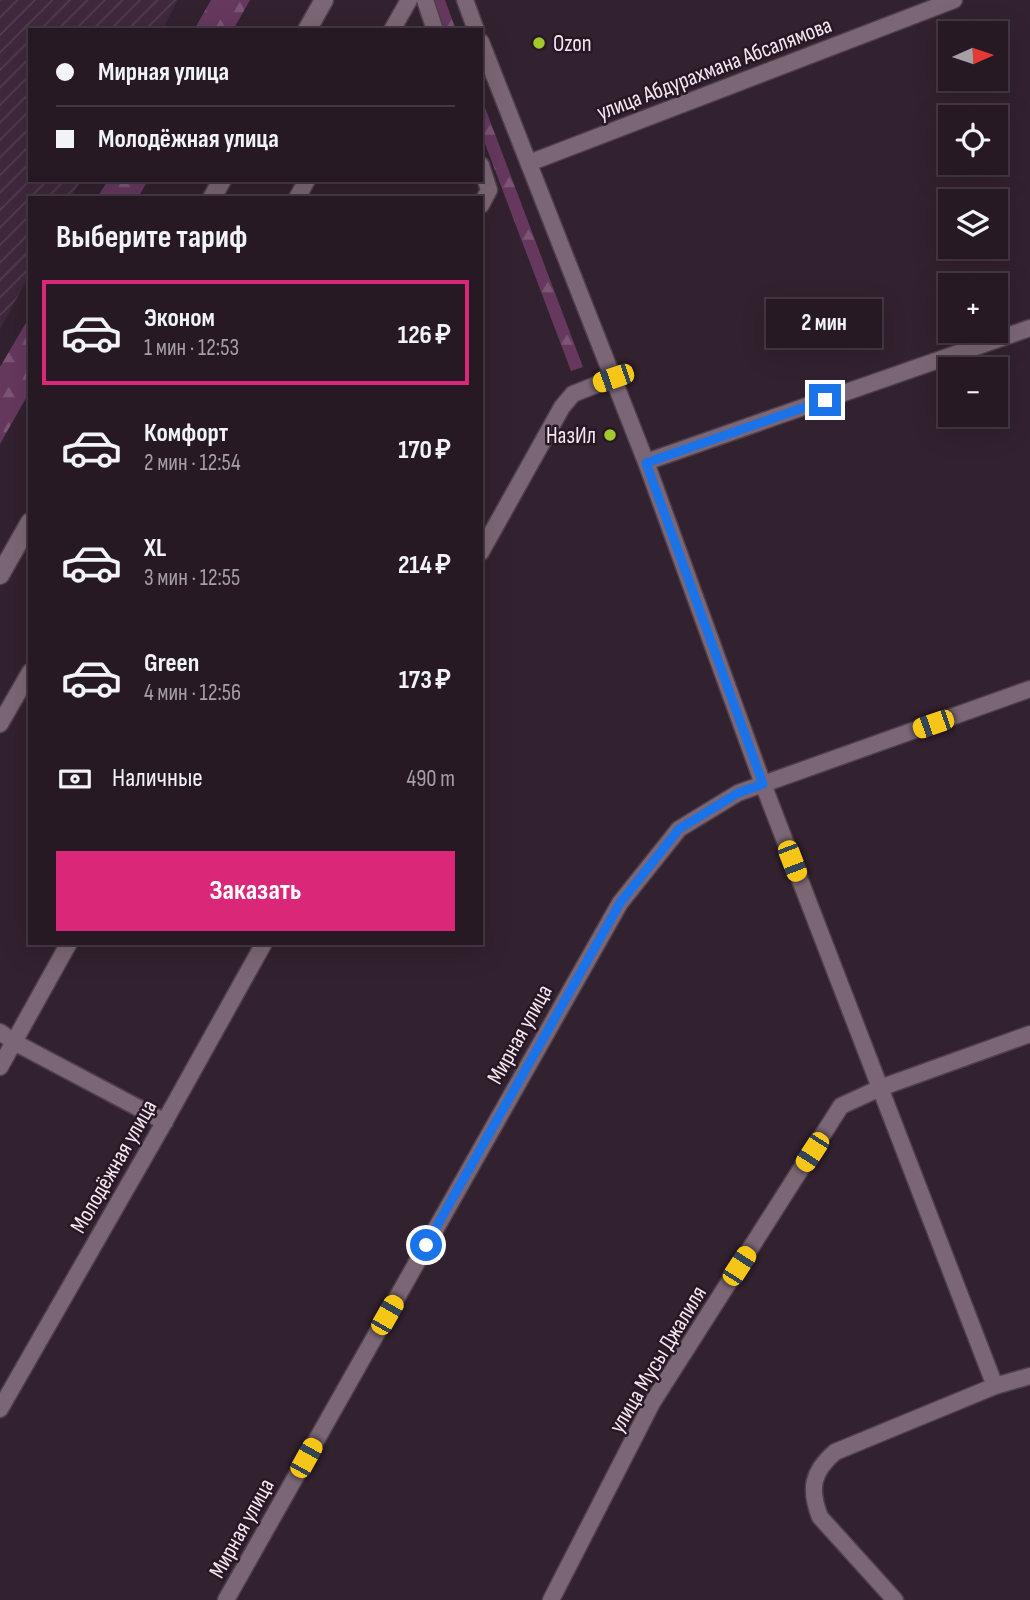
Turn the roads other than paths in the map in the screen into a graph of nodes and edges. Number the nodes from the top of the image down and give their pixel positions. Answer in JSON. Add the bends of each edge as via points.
{"nodes":[{"id":1,"x":324,"y":0,"type":"edge"},
{"id":2,"x":409,"y":0,"type":"edge"},
{"id":3,"x":425,"y":0,"type":"edge"},
{"id":4,"x":954,"y":0,"type":"edge"},
{"id":5,"x":469,"y":1,"type":"edge"},
{"id":6,"x":308,"y":28,"type":"edge"},
{"id":7,"x":393,"y":28,"type":"edge"},
{"id":8,"x":434,"y":28,"type":"edge"},
{"id":9,"x":476,"y":28,"type":"edge"},
{"id":10,"x":483,"y":47,"type":"edge"},
{"id":11,"x":529,"y":163,"type":"junction"},
{"id":12,"x":483,"y":171,"type":"edge"},
{"id":13,"x":483,"y":201,"type":"edge"},
{"id":14,"x":1030,"y":328,"type":"edge"},
{"id":15,"x":613,"y":378,"type":"junction"},
{"id":16,"x":646,"y":463,"type":"junction"},
{"id":17,"x":28,"y":526,"type":"edge"},
{"id":18,"x":483,"y":548,"type":"edge"},
{"id":19,"x":0,"y":575,"type":"edge"},
{"id":20,"x":28,"y":675,"type":"edge"},
{"id":21,"x":1030,"y":689,"type":"edge"},
{"id":22,"x":0,"y":724,"type":"edge"},
{"id":23,"x":763,"y":784,"type":"junction"},
{"id":24,"x":68,"y":945,"type":"edge"},
{"id":25,"x":263,"y":945,"type":"edge"},
{"id":26,"x":0,"y":1032,"type":"edge"},
{"id":27,"x":1030,"y":1034,"type":"edge"},
{"id":28,"x":14,"y":1042,"type":"junction"},
{"id":29,"x":0,"y":1067,"type":"edge"},
{"id":30,"x":880,"y":1088,"type":"junction"},
{"id":31,"x":164,"y":1122,"type":"junction"},
{"id":32,"x":1030,"y":1376,"type":"edge"},
{"id":33,"x":995,"y":1385,"type":"junction"},
{"id":34,"x":0,"y":1409,"type":"edge"},
{"id":35,"x":226,"y":1600,"type":"edge"},
{"id":36,"x":551,"y":1600,"type":"edge"},
{"id":37,"x":895,"y":1600,"type":"edge"}],
"edges":[{"from":1,"to":6,"type":"street"},
{"from":2,"to":7,"type":"street"},
{"from":3,"to":8,"type":"street"},
{"from":4,"to":11,"type":"street","name":"улица Абдурахмана Абсалямова"},
{"from":5,"to":9,"type":"street"},
{"from":10,"to":11,"type":"street"},
{"from":11,"to":15,"type":"street"},
{"from":12,"to":13,"type":"street","via":[[489,190]]},
{"from":14,"to":16,"type":"street"},
{"from":15,"to":16,"type":"street"},
{"from":15,"to":18,"type":"street","via":[[573,394],[562,407]]},
{"from":16,"to":23,"type":"street"},
{"from":17,"to":19,"type":"street"},
{"from":20,"to":22,"type":"street"},
{"from":21,"to":23,"type":"street","name":"Мирная улица"},
{"from":23,"to":30,"type":"street"},
{"from":23,"to":35,"type":"street","name":"Мирная улица","via":[[738,793],[679,829],[620,903]]},
{"from":24,"to":28,"type":"street"},
{"from":25,"to":31,"type":"street","name":"Молодёжная улица"},
{"from":26,"to":28,"type":"street"},
{"from":27,"to":30,"type":"street","name":"улица Мусы Джалиля"},
{"from":28,"to":29,"type":"street"},
{"from":28,"to":31,"type":"street"},
{"from":30,"to":33,"type":"street"},
{"from":30,"to":36,"type":"street","name":"улица Мусы Джалиля","via":[[841,1106],[652,1404]]},
{"from":31,"to":34,"type":"street","name":"Молодёжная улица"},
{"from":32,"to":33,"type":"street"},
{"from":33,"to":37,"type":"street","via":[[835,1452],[822,1463],[813,1483],[820,1517]]}]}
